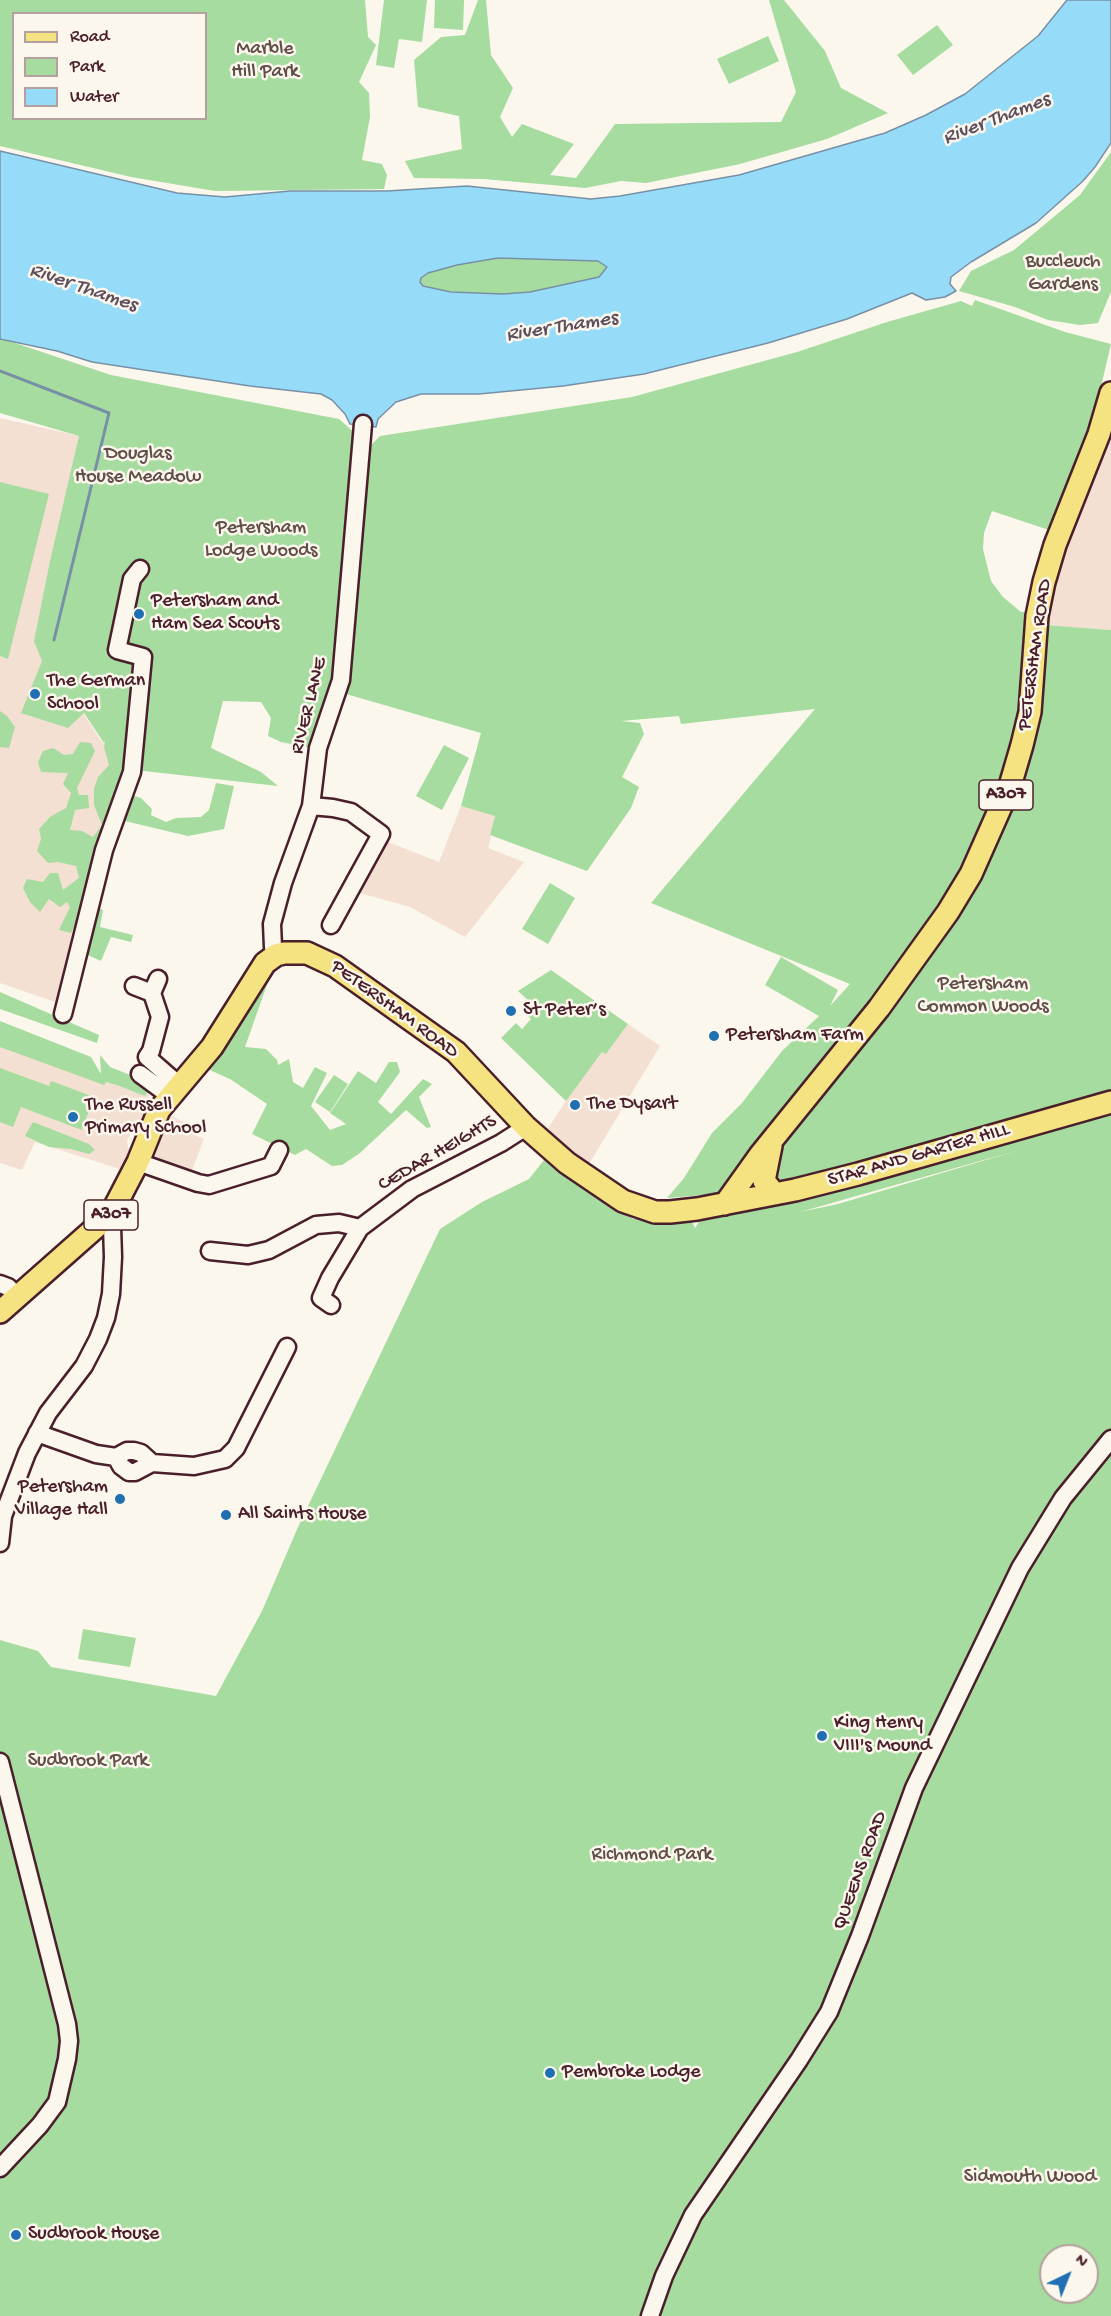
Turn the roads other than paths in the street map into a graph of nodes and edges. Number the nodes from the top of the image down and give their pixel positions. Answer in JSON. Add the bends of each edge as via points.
{"nodes":[{"id":1,"x":1111,"y":393,"type":"edge"},
{"id":2,"x":363,"y":424,"type":"dead end"},
{"id":3,"x":140,"y":569,"type":"dead end"},
{"id":4,"x":311,"y":806,"type":"junction"},
{"id":5,"x":331,"y":925,"type":"dead end"},
{"id":6,"x":276,"y":955,"type":"junction"},
{"id":7,"x":134,"y":986,"type":"dead end"},
{"id":8,"x":63,"y":1014,"type":"dead end"},
{"id":9,"x":140,"y":1074,"type":"dead end"},
{"id":10,"x":174,"y":1090,"type":"junction"},
{"id":11,"x":1111,"y":1102,"type":"edge"},
{"id":12,"x":526,"y":1127,"type":"junction"},
{"id":13,"x":773,"y":1139,"type":"junction"},
{"id":14,"x":279,"y":1150,"type":"dead end"},
{"id":15,"x":138,"y":1162,"type":"junction"},
{"id":16,"x":775,"y":1194,"type":"junction"},
{"id":17,"x":725,"y":1204,"type":"junction"},
{"id":18,"x":107,"y":1219,"type":"junction"},
{"id":19,"x":360,"y":1228,"type":"junction"},
{"id":20,"x":210,"y":1251,"type":"dead end"},
{"id":21,"x":0,"y":1284,"type":"edge"},
{"id":22,"x":17,"y":1296,"type":"junction"},
{"id":23,"x":321,"y":1299,"type":"dead end"},
{"id":24,"x":0,"y":1312,"type":"edge"},
{"id":25,"x":287,"y":1347,"type":"dead end"},
{"id":26,"x":37,"y":1433,"type":"junction"},
{"id":27,"x":1111,"y":1439,"type":"edge"},
{"id":28,"x":2,"y":1516,"type":"edge"},
{"id":29,"x":0,"y":1543,"type":"edge"},
{"id":30,"x":0,"y":1762,"type":"edge"},
{"id":31,"x":0,"y":2168,"type":"edge"},
{"id":32,"x":650,"y":2316,"type":"edge"}],
"edges":[{"from":1,"to":13,"type":"main road","name":"PETERSHAM ROAD","number":"A307","via":[[1044,582],[1037,616],[1030,712],[1010,786],[991,832],[971,874],[921,950]]},
{"from":2,"to":4,"type":"street","name":"RIVER LANE","via":[[341,680],[318,748]]},
{"from":3,"to":8,"type":"street","via":[[132,579],[117,650],[142,657],[132,772],[104,850]]},
{"from":4,"to":5,"type":"street","via":[[351,812],[381,834]]},
{"from":4,"to":6,"type":"street","name":"RIVER LANE","via":[[272,924]]},
{"from":6,"to":10,"type":"main road","number":"A307","via":[[265,963],[212,1047]]},
{"from":6,"to":12,"type":"main road","name":"PETERSHAM ROAD","via":[[307,953],[335,966],[456,1052]]},
{"from":7,"to":10,"type":"street","via":[[155,986],[160,1017],[147,1057]]},
{"from":9,"to":10,"type":"street"},
{"from":10,"to":15,"type":"main road","number":"A307","via":[[156,1115]]},
{"from":11,"to":16,"type":"main road","name":"STAR AND GARTER HILL"},
{"from":12,"to":17,"type":"main road","name":"PETERSHAM ROAD","via":[[567,1163],[631,1205],[670,1212]]},
{"from":12,"to":19,"type":"street","name":"CEDAR HEIGHTS","via":[[412,1189]]},
{"from":13,"to":16,"type":"main road","name":"PETERSHAM ROAD","number":"A307","via":[[764,1181]]},
{"from":13,"to":17,"type":"main road","name":"PETERSHAM ROAD","number":"A307"},
{"from":14,"to":15,"type":"street","via":[[271,1166],[209,1185]]},
{"from":15,"to":18,"type":"main road","number":"A307"},
{"from":16,"to":17,"type":"main road","name":"STAR AND GARTER HILL"},
{"from":18,"to":22,"type":"main road","number":"A307"},
{"from":18,"to":26,"type":"street","via":[[112,1226],[113,1257],[106,1318],[84,1366]]},
{"from":19,"to":20,"type":"street","via":[[339,1223],[316,1225],[269,1250],[248,1255]]},
{"from":19,"to":23,"type":"street","name":"CEDAR HEIGHTS"},
{"from":21,"to":22,"type":"street"},
{"from":22,"to":24,"type":"main road","number":"A307"},
{"from":25,"to":26,"type":"street","via":[[236,1448],[225,1458],[194,1466],[152,1463],[129,1472],[116,1457]]},
{"from":26,"to":28,"type":"street"},
{"from":27,"to":32,"type":"street","name":"QUEENS ROAD","via":[[1063,1498],[1020,1568],[914,1788],[829,2012],[693,2215]]},
{"from":28,"to":29,"type":"street"},
{"from":30,"to":31,"type":"street","via":[[69,2041],[57,2102]]}]}
